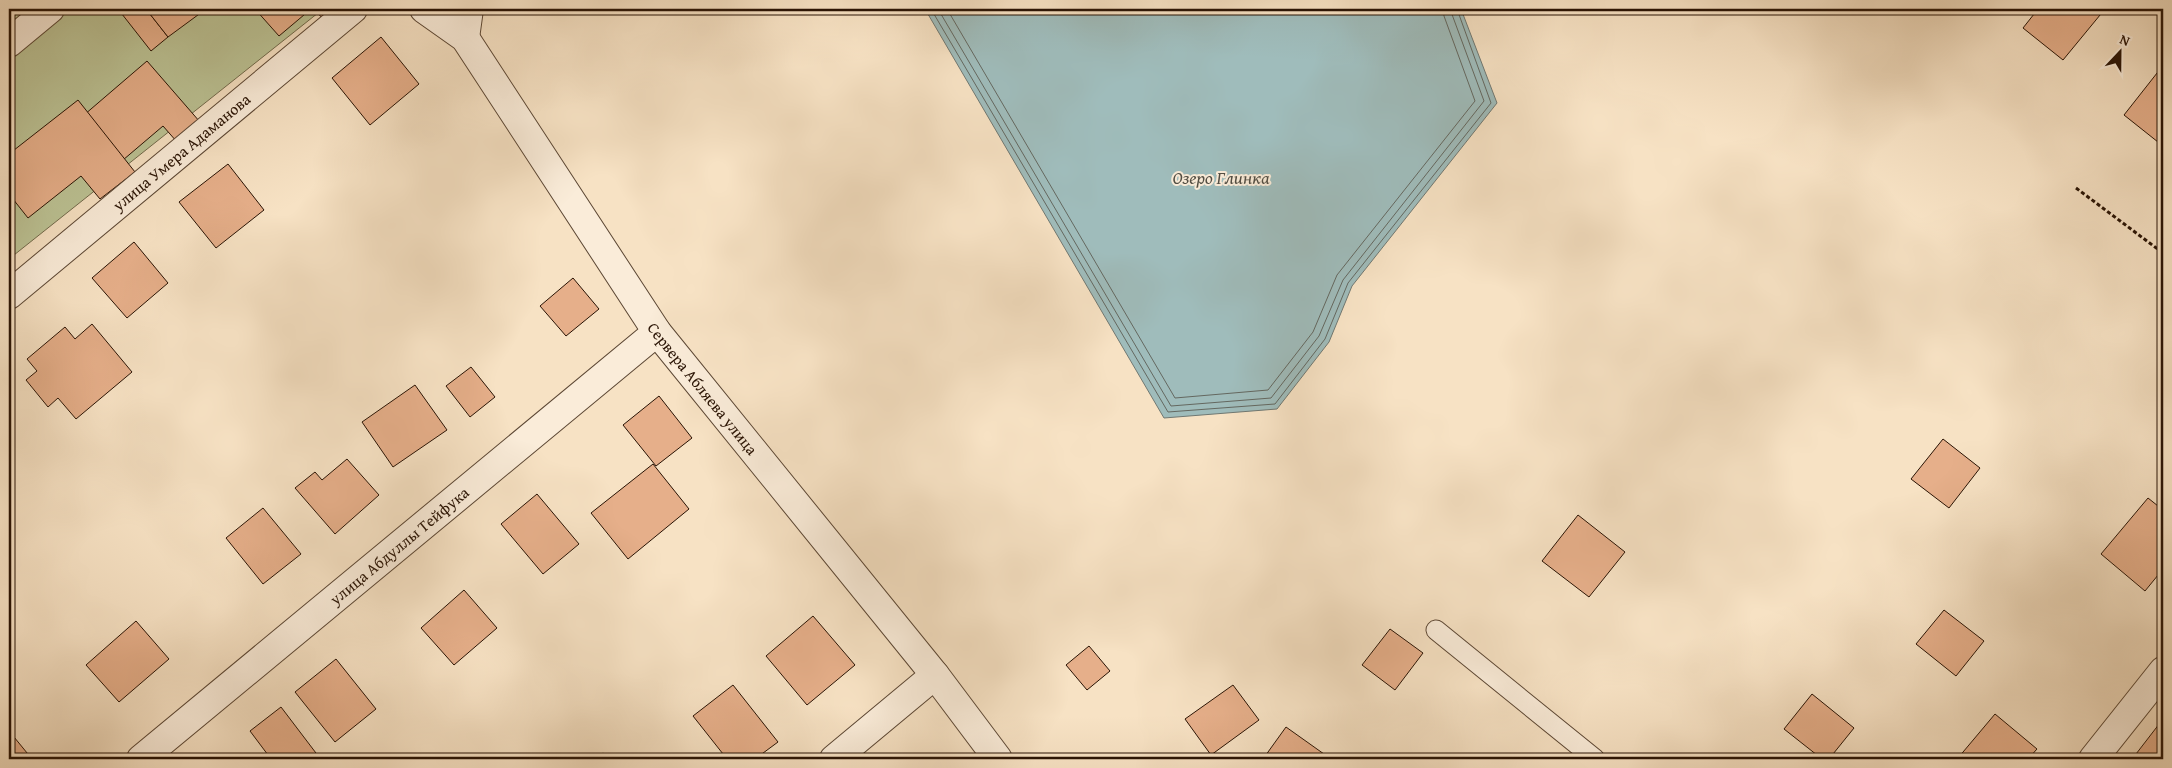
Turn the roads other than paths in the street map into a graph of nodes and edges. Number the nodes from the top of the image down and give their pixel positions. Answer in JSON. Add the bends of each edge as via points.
{"nodes":[{"id":1,"x":50,"y":9,"type":"edge"},
{"id":2,"x":353,"y":9,"type":"edge"},
{"id":3,"x":424,"y":9,"type":"edge"},
{"id":4,"x":469,"y":9,"type":"edge"},
{"id":5,"x":465,"y":38,"type":"junction"},
{"id":6,"x":9,"y":43,"type":"edge"},
{"id":7,"x":9,"y":295,"type":"edge"},
{"id":8,"x":656,"y":332,"type":"junction"},
{"id":9,"x":1436,"y":630,"type":"dead end"},
{"id":10,"x":2163,"y":671,"type":"edge"},
{"id":11,"x":935,"y":675,"type":"junction"},
{"id":12,"x":141,"y":759,"type":"edge"},
{"id":13,"x":834,"y":759,"type":"edge"},
{"id":14,"x":998,"y":759,"type":"edge"},
{"id":15,"x":1594,"y":759,"type":"edge"},
{"id":16,"x":2093,"y":759,"type":"edge"}],
"edges":[{"from":1,"to":6,"type":"street"},
{"from":2,"to":7,"type":"street","name":"улица Умера Адаманова"},
{"from":3,"to":5,"type":"street","name":"Сервера Абляева улица"},
{"from":4,"to":5,"type":"street"},
{"from":5,"to":8,"type":"street","name":"Сервера Абляева улица"},
{"from":8,"to":11,"type":"street","name":"Сервера Абляева улица"},
{"from":8,"to":12,"type":"street","name":"улица Абдуллы Тейфука"},
{"from":9,"to":15,"type":"lane"},
{"from":10,"to":16,"type":"street"},
{"from":11,"to":13,"type":"street"},
{"from":11,"to":14,"type":"street","name":"Сервера Абляева улица"}]}
